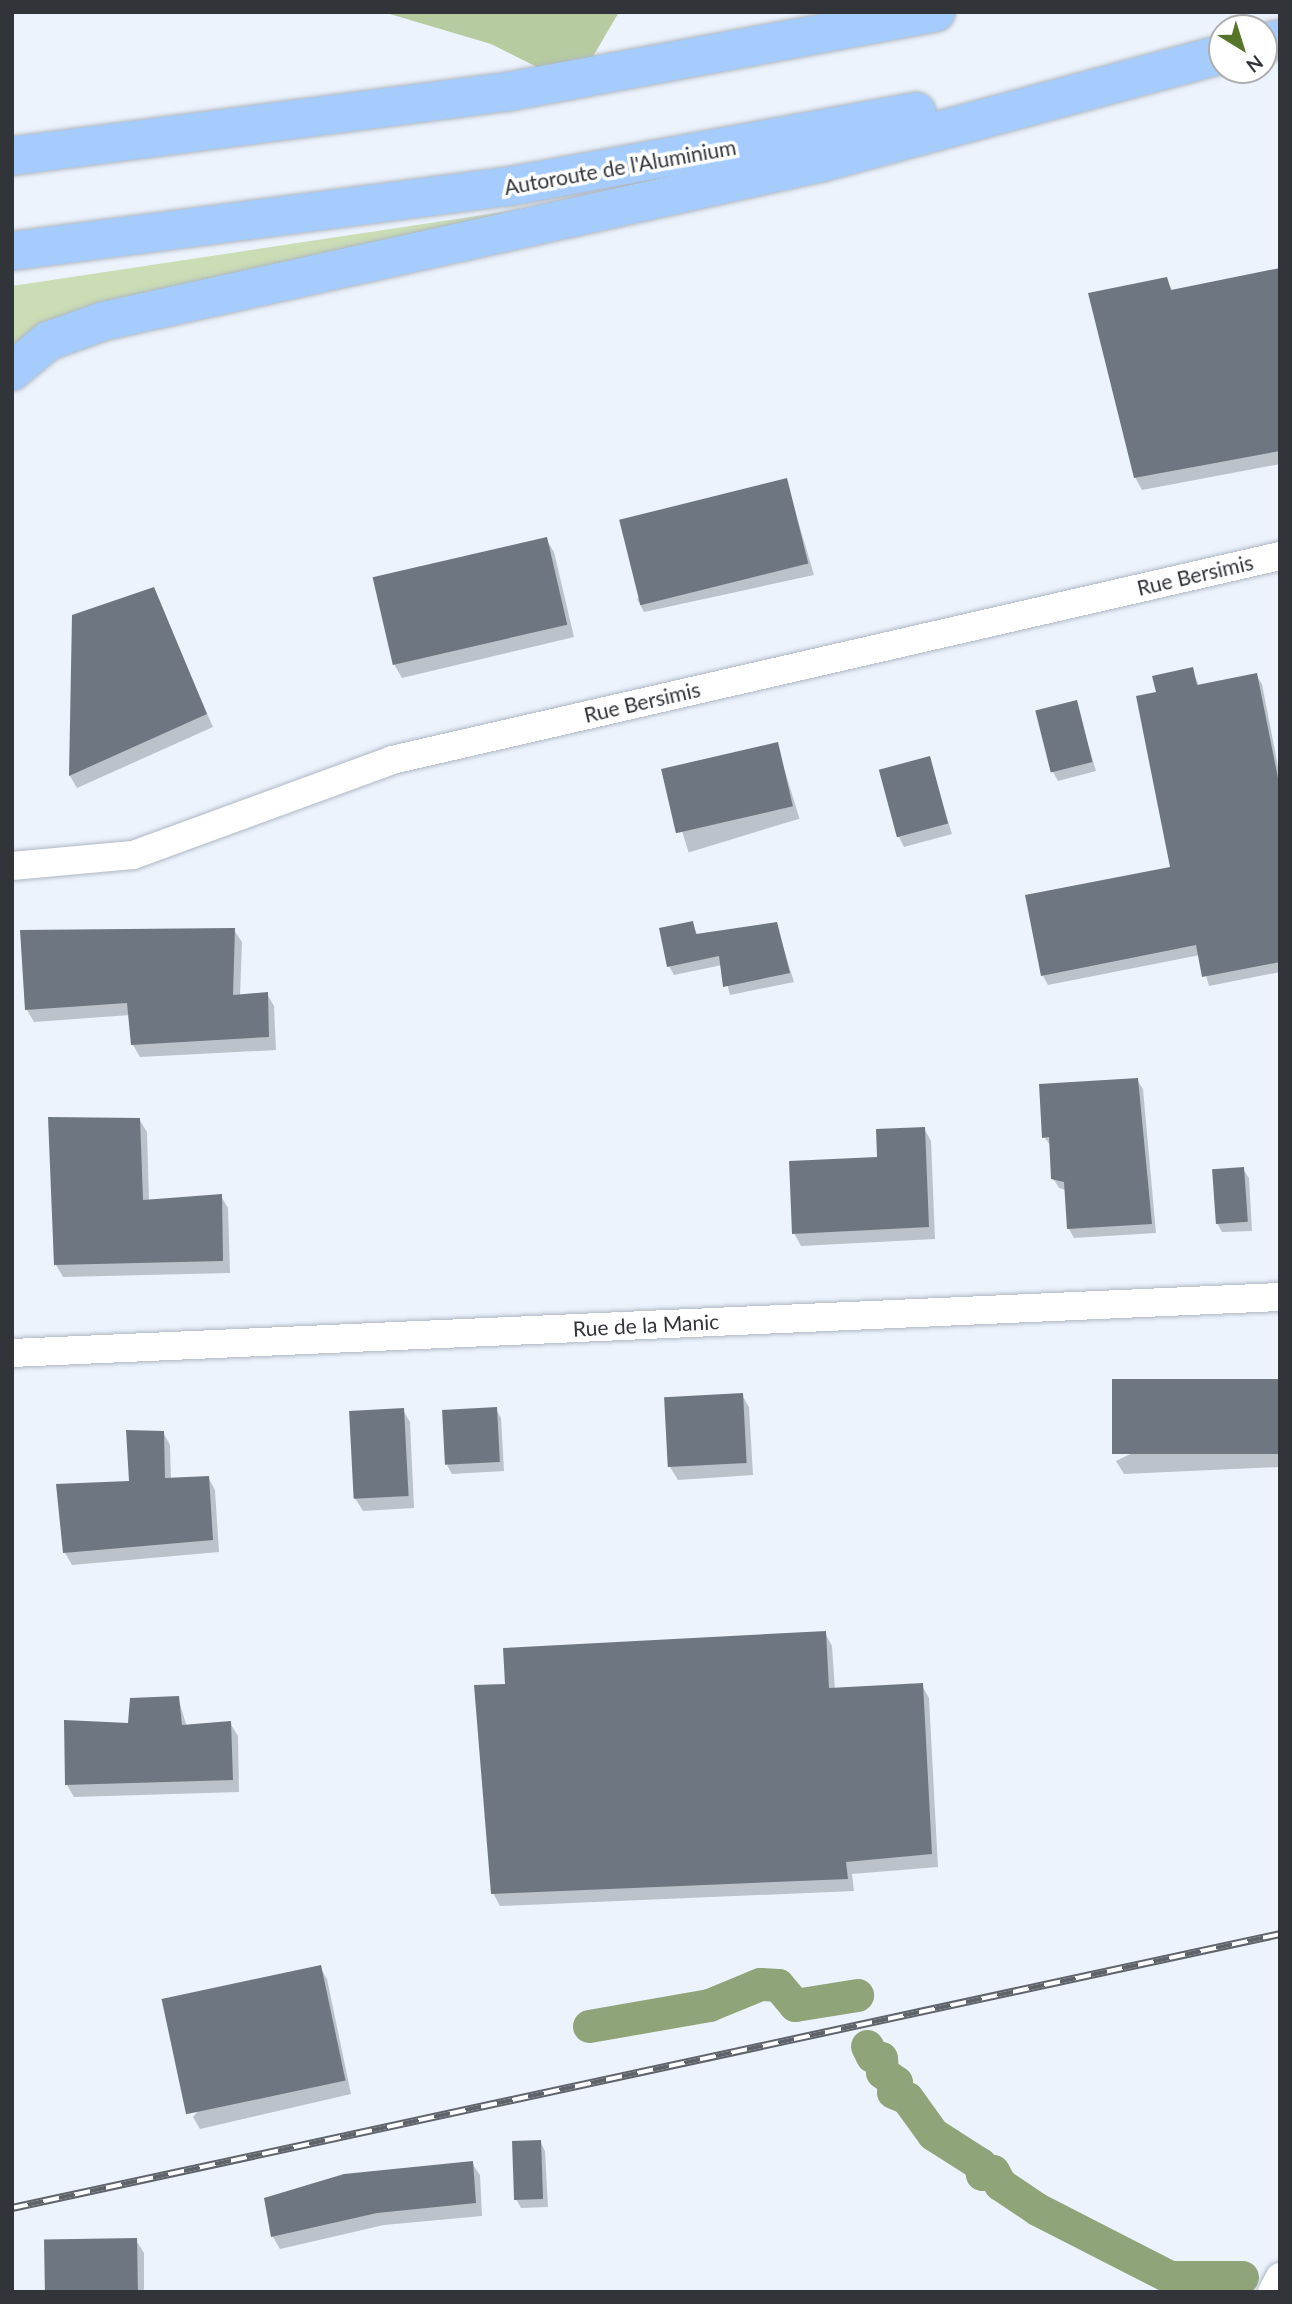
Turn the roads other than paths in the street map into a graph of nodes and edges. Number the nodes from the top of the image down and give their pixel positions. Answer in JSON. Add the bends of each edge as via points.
{"nodes":[{"id":1,"x":936,"y":12,"type":"edge"},
{"id":2,"x":1208,"y":48,"type":"edge"},
{"id":3,"x":1208,"y":58,"type":"edge"},
{"id":4,"x":12,"y":156,"type":"edge"},
{"id":5,"x":12,"y":251,"type":"edge"},
{"id":6,"x":12,"y":371,"type":"edge"},
{"id":7,"x":1280,"y":556,"type":"edge"},
{"id":8,"x":12,"y":866,"type":"edge"},
{"id":9,"x":1280,"y":1297,"type":"edge"},
{"id":10,"x":12,"y":1353,"type":"edge"},
{"id":11,"x":1280,"y":2277,"type":"edge"},
{"id":12,"x":1272,"y":2292,"type":"edge"}],
"edges":[{"from":1,"to":4,"type":"highway","via":[[506,92]]},
{"from":2,"to":5,"type":"highway","name":"Autoroute de l'Aluminium","via":[[875,120],[594,173]]},
{"from":3,"to":6,"type":"highway","via":[[823,162],[104,321],[48,341]]},
{"from":7,"to":8,"type":"street","name":"Rue Bersimis","via":[[392,760],[133,855]]},
{"from":9,"to":10,"type":"street","name":"Rue de la Manic"},
{"from":11,"to":12,"type":"street"}]}
